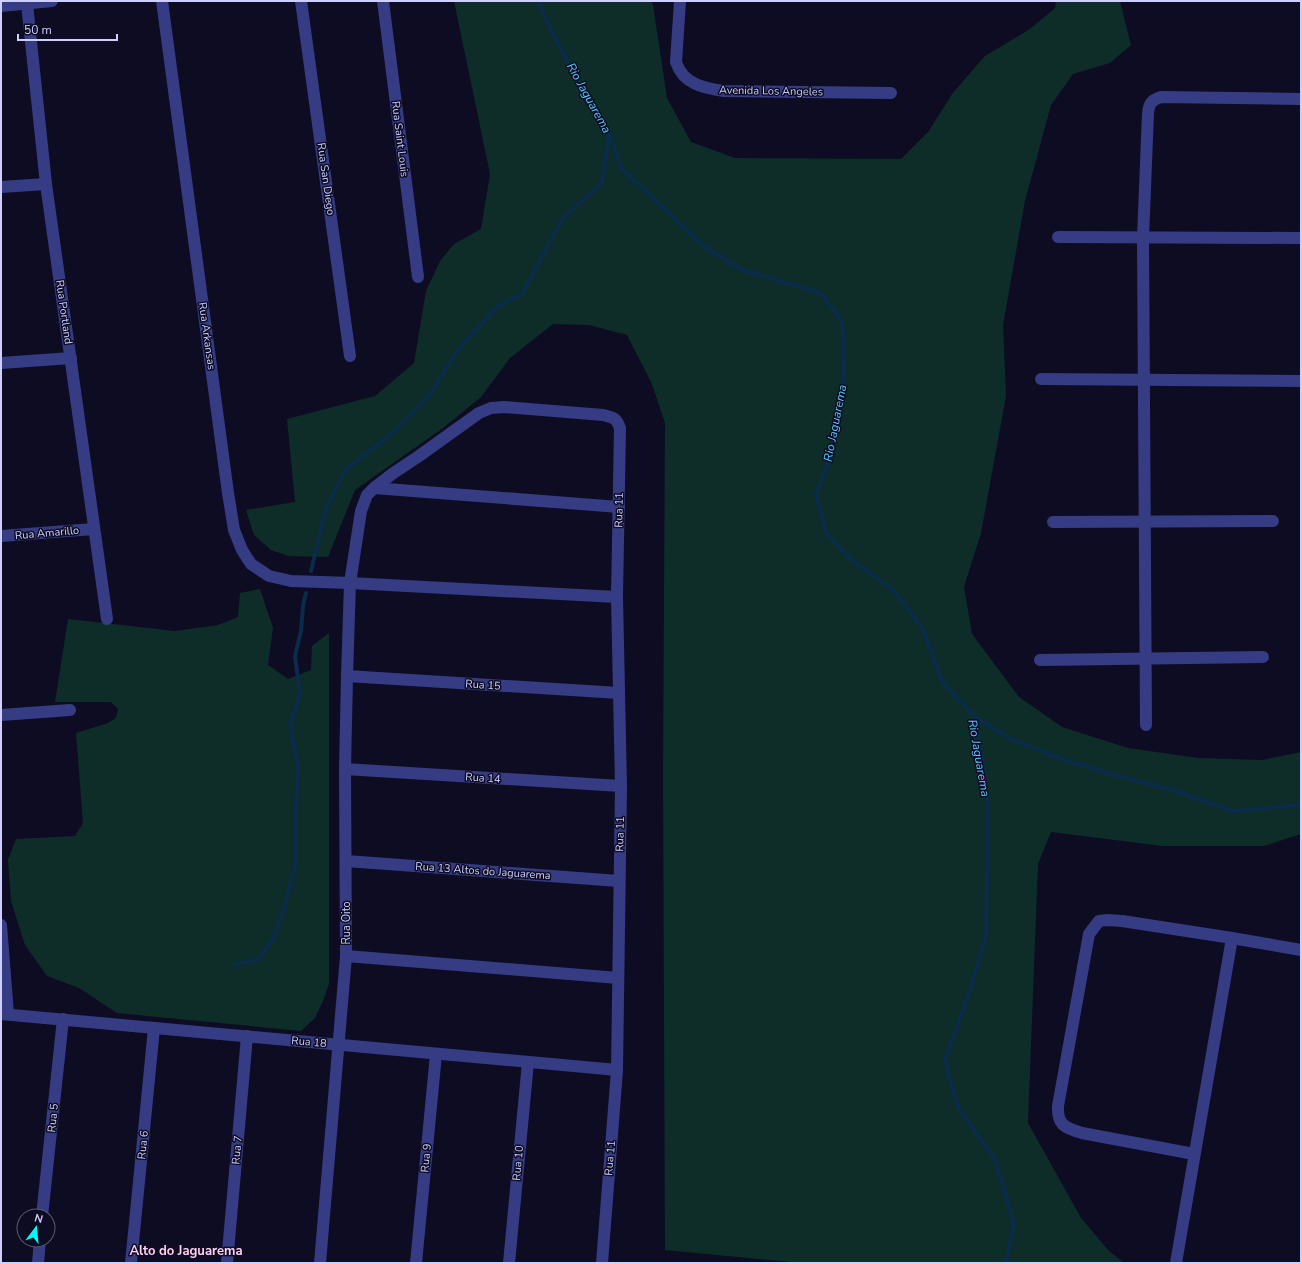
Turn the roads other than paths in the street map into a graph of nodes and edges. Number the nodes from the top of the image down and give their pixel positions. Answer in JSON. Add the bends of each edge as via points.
{"nodes":[{"id":1,"x":52,"y":1,"type":"edge"},
{"id":2,"x":162,"y":1,"type":"edge"},
{"id":3,"x":301,"y":1,"type":"edge"},
{"id":4,"x":383,"y":1,"type":"edge"},
{"id":5,"x":680,"y":1,"type":"edge"},
{"id":6,"x":27,"y":4,"type":"junction"},
{"id":7,"x":1,"y":6,"type":"edge"},
{"id":8,"x":891,"y":93,"type":"dead end"},
{"id":9,"x":1301,"y":99,"type":"edge"},
{"id":10,"x":46,"y":184,"type":"junction"},
{"id":11,"x":1,"y":187,"type":"edge"},
{"id":12,"x":1058,"y":237,"type":"dead end"},
{"id":13,"x":1143,"y":238,"type":"junction"},
{"id":14,"x":1301,"y":238,"type":"edge"},
{"id":15,"x":418,"y":277,"type":"dead end"},
{"id":16,"x":350,"y":356,"type":"dead end"},
{"id":17,"x":71,"y":358,"type":"junction"},
{"id":18,"x":1,"y":363,"type":"edge"},
{"id":19,"x":1041,"y":379,"type":"dead end"},
{"id":20,"x":1144,"y":379,"type":"junction"},
{"id":21,"x":1301,"y":381,"type":"edge"},
{"id":22,"x":374,"y":488,"type":"junction"},
{"id":23,"x":619,"y":507,"type":"junction"},
{"id":24,"x":1273,"y":521,"type":"dead end"},
{"id":25,"x":1053,"y":522,"type":"dead end"},
{"id":26,"x":1145,"y":522,"type":"junction"},
{"id":27,"x":94,"y":529,"type":"junction"},
{"id":28,"x":1,"y":536,"type":"edge"},
{"id":29,"x":350,"y":583,"type":"junction"},
{"id":30,"x":618,"y":597,"type":"junction"},
{"id":31,"x":107,"y":619,"type":"dead end"},
{"id":32,"x":1263,"y":657,"type":"dead end"},
{"id":33,"x":1145,"y":658,"type":"junction"},
{"id":34,"x":1040,"y":660,"type":"dead end"},
{"id":35,"x":347,"y":676,"type":"junction"},
{"id":36,"x":620,"y":693,"type":"junction"},
{"id":37,"x":70,"y":710,"type":"dead end"},
{"id":38,"x":1,"y":715,"type":"edge"},
{"id":39,"x":1146,"y":725,"type":"dead end"},
{"id":40,"x":346,"y":769,"type":"junction"},
{"id":41,"x":621,"y":786,"type":"junction"},
{"id":42,"x":346,"y":861,"type":"junction"},
{"id":43,"x":619,"y":881,"type":"junction"},
{"id":44,"x":1,"y":925,"type":"edge"},
{"id":45,"x":1232,"y":938,"type":"junction"},
{"id":46,"x":1301,"y":950,"type":"edge"},
{"id":47,"x":346,"y":956,"type":"junction"},
{"id":48,"x":618,"y":978,"type":"junction"},
{"id":49,"x":5,"y":1014,"type":"edge"},
{"id":50,"x":62,"y":1019,"type":"junction"},
{"id":51,"x":154,"y":1028,"type":"junction"},
{"id":52,"x":247,"y":1036,"type":"junction"},
{"id":53,"x":339,"y":1045,"type":"junction"},
{"id":54,"x":436,"y":1054,"type":"junction"},
{"id":55,"x":528,"y":1062,"type":"junction"},
{"id":56,"x":617,"y":1070,"type":"junction"},
{"id":57,"x":1194,"y":1154,"type":"junction"},
{"id":58,"x":43,"y":1208,"type":"edge"},
{"id":59,"x":39,"y":1248,"type":"edge"},
{"id":60,"x":38,"y":1263,"type":"edge"},
{"id":61,"x":131,"y":1263,"type":"edge"},
{"id":62,"x":227,"y":1263,"type":"edge"},
{"id":63,"x":320,"y":1263,"type":"edge"},
{"id":64,"x":416,"y":1263,"type":"edge"},
{"id":65,"x":509,"y":1263,"type":"edge"},
{"id":66,"x":602,"y":1263,"type":"edge"},
{"id":67,"x":1176,"y":1263,"type":"edge"}],
"edges":[{"from":1,"to":6,"type":"street"},
{"from":2,"to":29,"type":"street","name":"Rua Arkansas","via":[[234,530],[251,564],[269,576],[291,581]]},
{"from":3,"to":16,"type":"street","name":"Rua San Diego"},
{"from":4,"to":15,"type":"street","name":"Rua Saint Louis"},
{"from":5,"to":8,"type":"street","name":"Avenida Los Angeles","via":[[676,62],[684,77],[694,84],[724,91]]},
{"from":6,"to":7,"type":"street"},
{"from":6,"to":10,"type":"street","name":"Rua Portland"},
{"from":9,"to":13,"type":"street","via":[[1154,99],[1149,104],[1148,113]]},
{"from":10,"to":11,"type":"street"},
{"from":10,"to":17,"type":"street","name":"Rua Portland"},
{"from":12,"to":13,"type":"street"},
{"from":13,"to":14,"type":"street"},
{"from":13,"to":20,"type":"street"},
{"from":17,"to":18,"type":"street"},
{"from":17,"to":27,"type":"street","name":"Rua Portland"},
{"from":19,"to":20,"type":"street"},
{"from":20,"to":21,"type":"street"},
{"from":20,"to":26,"type":"street"},
{"from":22,"to":23,"type":"street"},
{"from":22,"to":23,"type":"street","name":"Rua 11","via":[[479,413],[491,408],[504,407],[603,415],[618,421]]},
{"from":22,"to":29,"type":"street","name":"Rua Oito","via":[[367,495],[361,511]]},
{"from":23,"to":30,"type":"street","name":"Rua 11"},
{"from":24,"to":26,"type":"street"},
{"from":25,"to":26,"type":"street"},
{"from":26,"to":33,"type":"street"},
{"from":27,"to":28,"type":"street","name":"Rua Amarillo"},
{"from":27,"to":31,"type":"street","name":"Rua Portland"},
{"from":29,"to":30,"type":"street","name":"Rua Arkansas"},
{"from":29,"to":35,"type":"street","name":"Rua Oito"},
{"from":30,"to":36,"type":"street","name":"Rua 11"},
{"from":32,"to":33,"type":"street"},
{"from":33,"to":34,"type":"street"},
{"from":33,"to":39,"type":"street"},
{"from":35,"to":36,"type":"street","name":"Rua 15"},
{"from":35,"to":40,"type":"street","name":"Rua Oito"},
{"from":36,"to":41,"type":"street","name":"Rua 11"},
{"from":37,"to":38,"type":"street"},
{"from":40,"to":41,"type":"street","name":"Rua 14"},
{"from":40,"to":42,"type":"street","name":"Rua Oito"},
{"from":41,"to":43,"type":"street","name":"Rua 11"},
{"from":42,"to":43,"type":"street","name":"Rua 13 Altos do Jaguarema"},
{"from":42,"to":47,"type":"street","name":"Rua Oito"},
{"from":43,"to":48,"type":"street","name":"Rua 11"},
{"from":44,"to":49,"type":"street"},
{"from":45,"to":46,"type":"street"},
{"from":45,"to":57,"type":"street"},
{"from":45,"to":57,"type":"street","via":[[1122,921],[1098,921],[1089,934],[1058,1106],[1061,1123],[1082,1133]]},
{"from":47,"to":48,"type":"street"},
{"from":47,"to":53,"type":"street","name":"Rua Oito"},
{"from":48,"to":56,"type":"street","name":"Rua 11"},
{"from":49,"to":50,"type":"street","name":"Rua 18"},
{"from":50,"to":51,"type":"street","name":"Rua 18"},
{"from":50,"to":58,"type":"street","name":"Rua 5"},
{"from":51,"to":52,"type":"street","name":"Rua 18"},
{"from":51,"to":61,"type":"street","name":"Rua 6"},
{"from":52,"to":53,"type":"street","name":"Rua 18"},
{"from":52,"to":62,"type":"street","name":"Rua 7"},
{"from":53,"to":54,"type":"street","name":"Rua 18"},
{"from":53,"to":63,"type":"street","name":"Rua Oito"},
{"from":54,"to":55,"type":"street","name":"Rua 18"},
{"from":54,"to":64,"type":"street","name":"Rua 9"},
{"from":55,"to":56,"type":"street","name":"Rua 18"},
{"from":55,"to":65,"type":"street","name":"Rua 10"},
{"from":56,"to":66,"type":"street","name":"Rua 11"},
{"from":57,"to":67,"type":"street"},
{"from":59,"to":60,"type":"street"}]}
